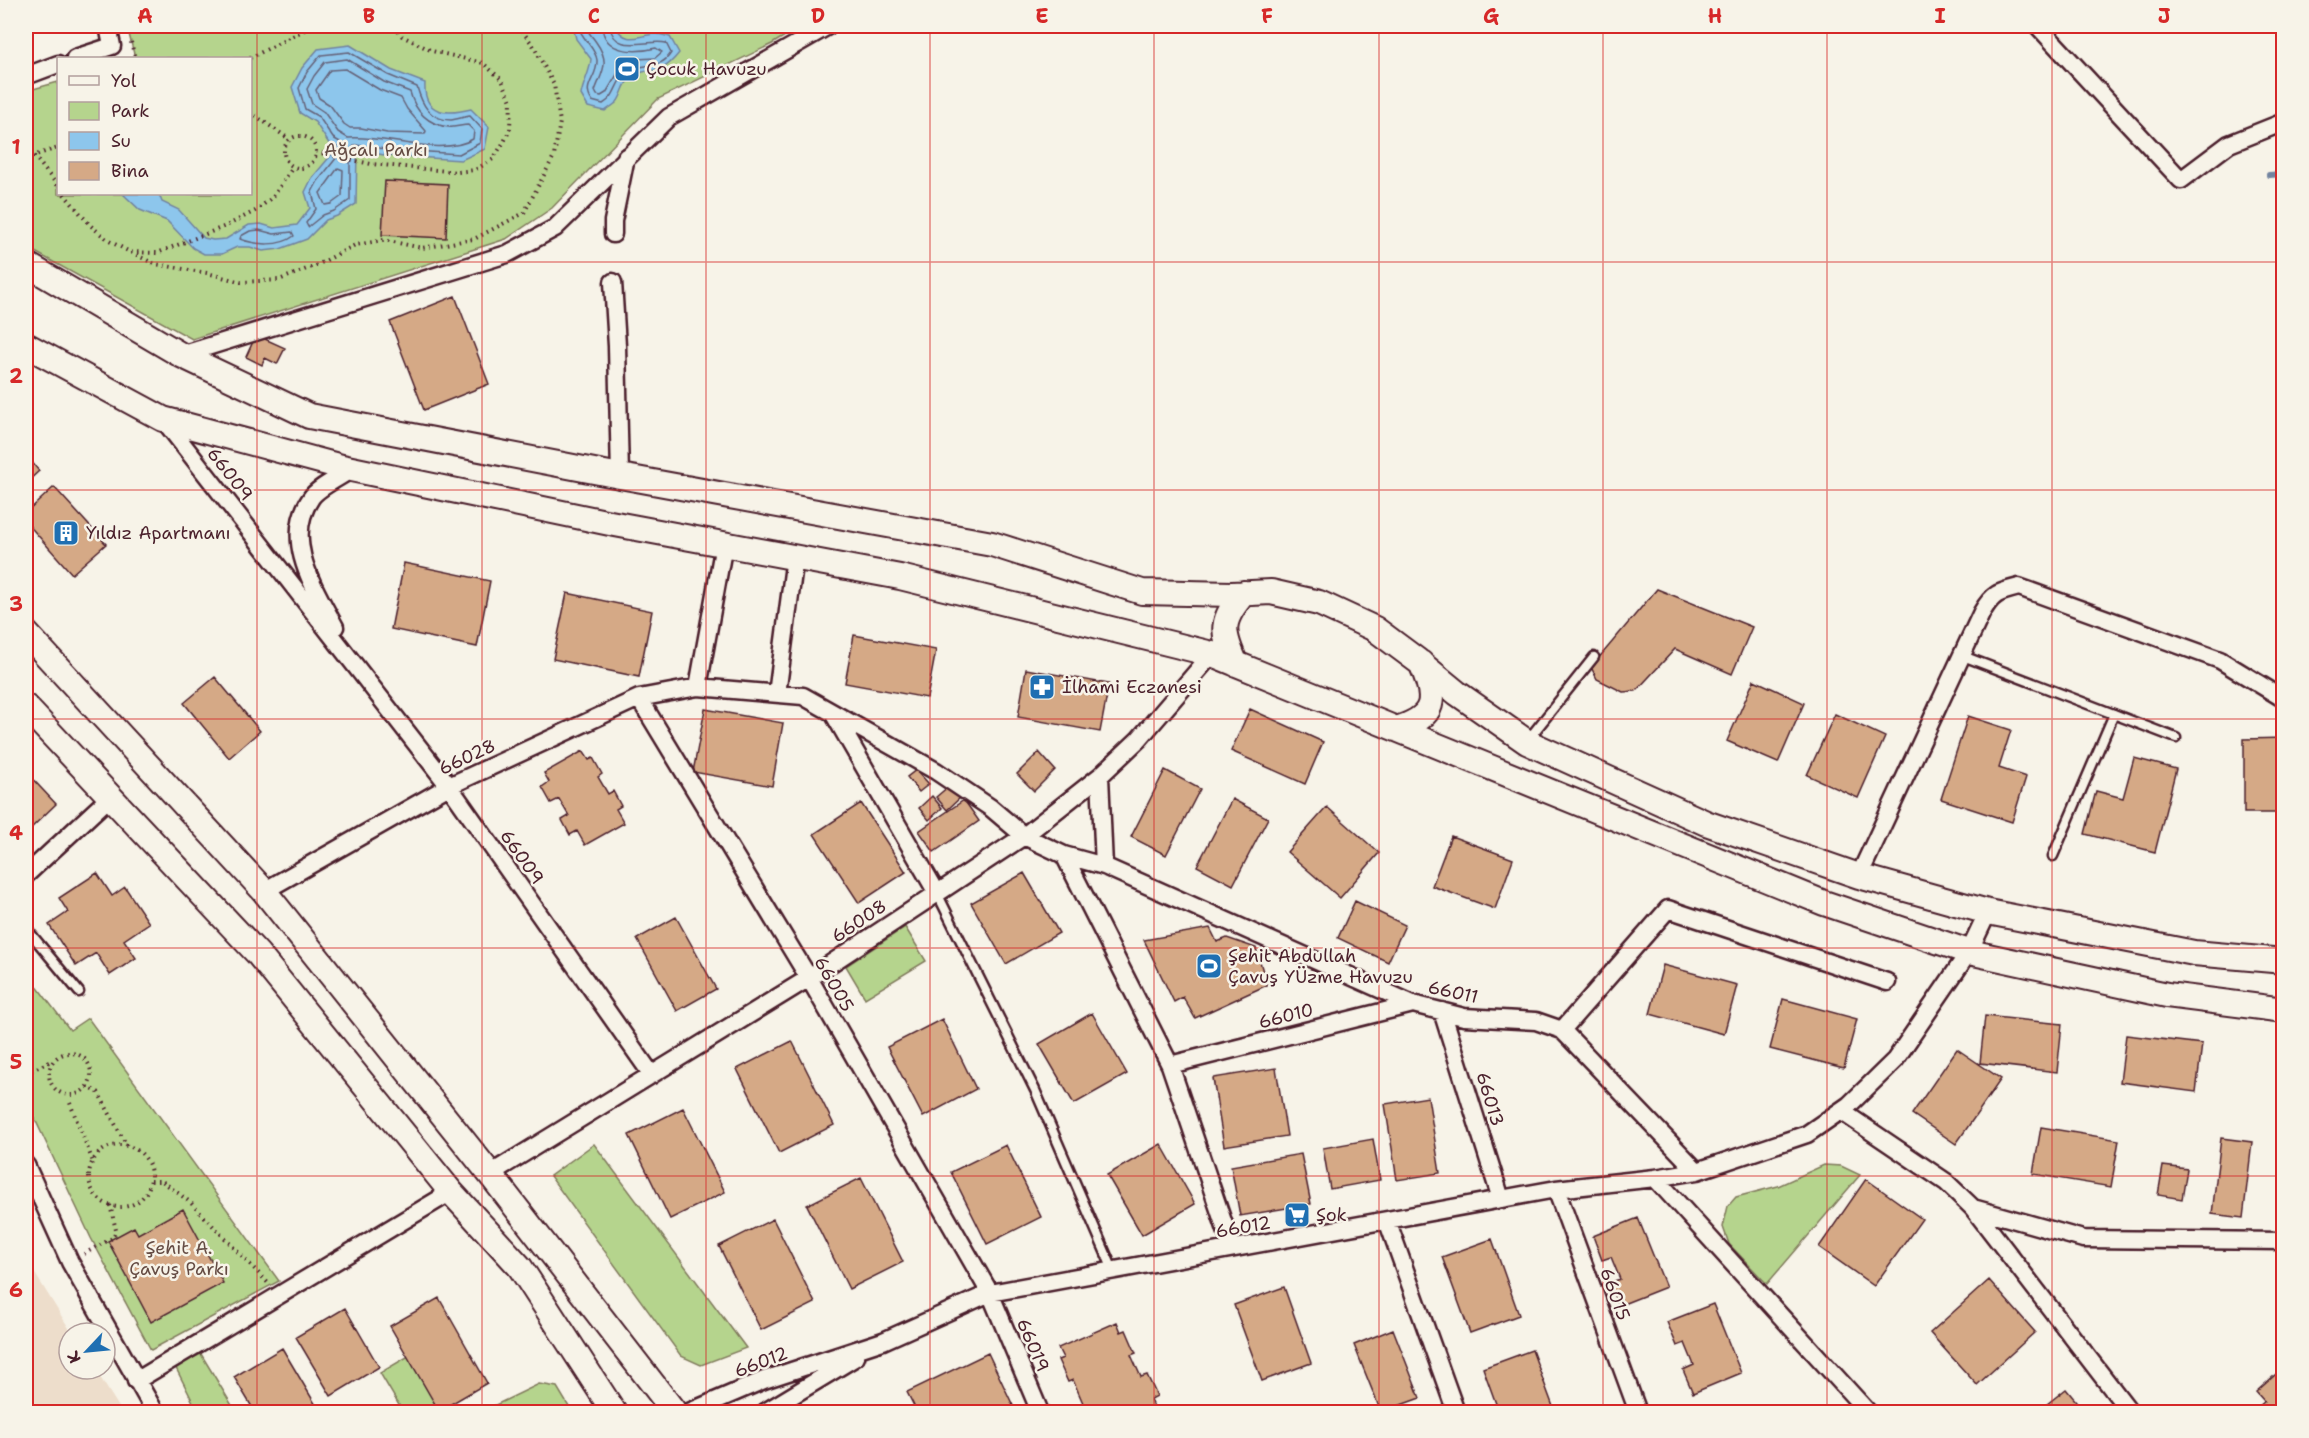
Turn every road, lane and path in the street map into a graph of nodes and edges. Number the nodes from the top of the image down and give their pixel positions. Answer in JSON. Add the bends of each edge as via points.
{"nodes":[{"id":1,"x":108,"y":26,"type":"edge"},
{"id":2,"x":312,"y":26,"type":"edge"},
{"id":3,"x":394,"y":26,"type":"edge"},
{"id":4,"x":518,"y":26,"type":"edge"},
{"id":5,"x":777,"y":26,"type":"edge"},
{"id":6,"x":828,"y":26,"type":"edge"},
{"id":7,"x":2038,"y":26,"type":"edge"},
{"id":8,"x":772,"y":44,"type":"dead end"},
{"id":9,"x":78,"y":57,"type":"edge"},
{"id":10,"x":252,"y":57,"type":"edge"},
{"id":11,"x":57,"y":64,"type":"edge"},
{"id":12,"x":26,"y":76,"type":"edge"},
{"id":13,"x":252,"y":113,"type":"edge"},
{"id":14,"x":2283,"y":122,"type":"edge"},
{"id":15,"x":290,"y":139,"type":"junction"},
{"id":16,"x":57,"y":148,"type":"edge"},
{"id":17,"x":316,"y":152,"type":"junction"},
{"id":18,"x":34,"y":156,"type":"junction"},
{"id":19,"x":626,"y":157,"type":"junction"},
{"id":20,"x":26,"y":158,"type":"edge"},
{"id":21,"x":292,"y":167,"type":"junction"},
{"id":22,"x":57,"y":185,"type":"edge"},
{"id":23,"x":65,"y":195,"type":"edge"},
{"id":24,"x":613,"y":234,"type":"dead end"},
{"id":25,"x":130,"y":252,"type":"junction"},
{"id":26,"x":26,"y":264,"type":"edge"},
{"id":27,"x":613,"y":282,"type":"dead end"},
{"id":28,"x":26,"y":345,"type":"edge"},
{"id":29,"x":182,"y":355,"type":"junction"},
{"id":30,"x":163,"y":419,"type":"junction"},
{"id":31,"x":352,"y":469,"type":"junction"},
{"id":32,"x":620,"y":476,"type":"junction"},
{"id":33,"x":724,"y":544,"type":"junction"},
{"id":34,"x":795,"y":557,"type":"junction"},
{"id":35,"x":1244,"y":593,"type":"junction"},
{"id":36,"x":26,"y":633,"type":"edge"},
{"id":37,"x":1212,"y":654,"type":"junction"},
{"id":38,"x":1963,"y":656,"type":"junction"},
{"id":39,"x":1594,"y":657,"type":"dead end"},
{"id":40,"x":1421,"y":663,"type":"junction"},
{"id":41,"x":1236,"y":664,"type":"junction"},
{"id":42,"x":354,"y":665,"type":"junction"},
{"id":43,"x":698,"y":687,"type":"junction"},
{"id":44,"x":777,"y":694,"type":"junction"},
{"id":45,"x":639,"y":698,"type":"junction"},
{"id":46,"x":2283,"y":699,"type":"edge"},
{"id":47,"x":26,"y":707,"type":"edge"},
{"id":48,"x":833,"y":712,"type":"junction"},
{"id":49,"x":2114,"y":714,"type":"junction"},
{"id":50,"x":1396,"y":729,"type":"junction"},
{"id":51,"x":2176,"y":738,"type":"dead end"},
{"id":52,"x":1527,"y":742,"type":"junction"},
{"id":53,"x":1100,"y":776,"type":"junction"},
{"id":54,"x":448,"y":786,"type":"junction"},
{"id":55,"x":109,"y":798,"type":"junction"},
{"id":56,"x":1024,"y":836,"type":"junction"},
{"id":57,"x":1064,"y":855,"type":"junction"},
{"id":58,"x":2053,"y":856,"type":"dead end"},
{"id":59,"x":1104,"y":866,"type":"junction"},
{"id":60,"x":26,"y":875,"type":"edge"},
{"id":61,"x":1859,"y":876,"type":"junction"},
{"id":62,"x":264,"y":891,"type":"junction"},
{"id":63,"x":937,"y":893,"type":"junction"},
{"id":64,"x":1988,"y":912,"type":"junction"},
{"id":65,"x":26,"y":928,"type":"edge"},
{"id":66,"x":1969,"y":952,"type":"junction"},
{"id":67,"x":2283,"y":961,"type":"edge"},
{"id":68,"x":809,"y":978,"type":"junction"},
{"id":69,"x":1887,"y":982,"type":"dead end"},
{"id":70,"x":79,"y":992,"type":"dead end"},
{"id":71,"x":1413,"y":1004,"type":"junction"},
{"id":72,"x":2283,"y":1010,"type":"edge"},
{"id":73,"x":1442,"y":1011,"type":"junction"},
{"id":74,"x":1562,"y":1030,"type":"junction"},
{"id":75,"x":52,"y":1061,"type":"junction"},
{"id":76,"x":1170,"y":1065,"type":"junction"},
{"id":77,"x":26,"y":1073,"type":"edge"},
{"id":78,"x":652,"y":1075,"type":"junction"},
{"id":79,"x":87,"y":1087,"type":"junction"},
{"id":80,"x":78,"y":1094,"type":"junction"},
{"id":81,"x":69,"y":1096,"type":"junction"},
{"id":82,"x":70,"y":1103,"type":"junction"},
{"id":83,"x":1840,"y":1111,"type":"junction"},
{"id":84,"x":128,"y":1146,"type":"junction"},
{"id":85,"x":93,"y":1162,"type":"junction"},
{"id":86,"x":26,"y":1165,"type":"edge"},
{"id":87,"x":1697,"y":1171,"type":"junction"},
{"id":88,"x":490,"y":1174,"type":"junction"},
{"id":89,"x":1655,"y":1178,"type":"junction"},
{"id":90,"x":151,"y":1181,"type":"junction"},
{"id":91,"x":1556,"y":1189,"type":"junction"},
{"id":92,"x":452,"y":1192,"type":"junction"},
{"id":93,"x":31,"y":1193,"type":"edge"},
{"id":94,"x":1501,"y":1199,"type":"junction"},
{"id":95,"x":110,"y":1205,"type":"junction"},
{"id":96,"x":1973,"y":1208,"type":"junction"},
{"id":97,"x":1388,"y":1220,"type":"junction"},
{"id":98,"x":2283,"y":1241,"type":"edge"},
{"id":99,"x":1232,"y":1248,"type":"junction"},
{"id":100,"x":70,"y":1262,"type":"junction"},
{"id":101,"x":1113,"y":1270,"type":"junction"},
{"id":102,"x":990,"y":1293,"type":"junction"},
{"id":103,"x":280,"y":1295,"type":"junction"},
{"id":104,"x":883,"y":1341,"type":"junction"},
{"id":105,"x":136,"y":1381,"type":"junction"},
{"id":106,"x":674,"y":1412,"type":"edge"},
{"id":107,"x":155,"y":1413,"type":"edge"},
{"id":108,"x":614,"y":1413,"type":"edge"},
{"id":109,"x":765,"y":1413,"type":"edge"},
{"id":110,"x":1040,"y":1413,"type":"edge"},
{"id":111,"x":1456,"y":1413,"type":"edge"},
{"id":112,"x":1638,"y":1413,"type":"edge"},
{"id":113,"x":1868,"y":1413,"type":"edge"},
{"id":114,"x":2130,"y":1413,"type":"edge"}],
"edges":[{"from":1,"to":9,"type":"street","via":[[112,46]]},
{"from":2,"to":10,"type":"path"},
{"from":3,"to":17,"type":"path","via":[[402,36],[432,51],[483,63],[502,80],[511,101],[510,129],[504,142],[493,159],[475,170],[458,172],[371,164]]},
{"from":4,"to":25,"type":"path","via":[[554,85],[560,122],[554,156],[524,213],[474,238],[422,248],[384,240],[355,245],[279,280],[241,282],[154,264]]},
{"from":5,"to":8,"type":"path"},
{"from":6,"to":19,"type":"street","via":[[669,117]]},
{"from":7,"to":14,"type":"street","via":[[2181,180],[2229,144]]},
{"from":11,"to":12,"type":"street"},
{"from":13,"to":15,"type":"path"},
{"from":15,"to":17,"type":"path","via":[[305,136],[313,142]]},
{"from":15,"to":21,"type":"path","via":[[284,154]]},
{"from":16,"to":18,"type":"path"},
{"from":17,"to":21,"type":"path","via":[[309,166]]},
{"from":18,"to":20,"type":"path"},
{"from":18,"to":22,"type":"path"},
{"from":19,"to":24,"type":"street"},
{"from":19,"to":29,"type":"street","via":[[555,228],[507,254]]},
{"from":21,"to":25,"type":"path","via":[[273,197],[255,211],[173,248],[157,253]]},
{"from":23,"to":25,"type":"path","via":[[90,225]]},
{"from":26,"to":29,"type":"main road"},
{"from":27,"to":32,"type":"street"},
{"from":28,"to":30,"type":"main road"},
{"from":29,"to":32,"type":"main road","via":[[309,416]]},
{"from":30,"to":31,"type":"main road"},
{"from":30,"to":42,"type":"street","name":"66009"},
{"from":31,"to":33,"type":"main road"},
{"from":31,"to":42,"type":"street","name":"66009","via":[[311,496],[299,524],[305,571]]},
{"from":32,"to":35,"type":"main road","via":[[992,544],[1142,592]]},
{"from":33,"to":34,"type":"main road"},
{"from":33,"to":43,"type":"street"},
{"from":34,"to":37,"type":"main road","via":[[900,577]]},
{"from":34,"to":44,"type":"street"},
{"from":35,"to":40,"type":"main road","via":[[1271,592],[1319,603],[1375,629]]},
{"from":35,"to":41,"type":"main road","via":[[1226,622],[1225,640]]},
{"from":36,"to":62,"type":"main road"},
{"from":37,"to":41,"type":"main road"},
{"from":37,"to":53,"type":"street","name":"66008","via":[[1139,739]]},
{"from":38,"to":46,"type":"street","via":[[1989,599],[2019,587],[2220,660]]},
{"from":38,"to":49,"type":"lane"},
{"from":38,"to":61,"type":"street"},
{"from":39,"to":52,"type":"lane"},
{"from":40,"to":50,"type":"main road","via":[[1432,693],[1429,705],[1423,717]]},
{"from":40,"to":52,"type":"main road"},
{"from":41,"to":50,"type":"main road"},
{"from":42,"to":54,"type":"street","name":"66009"},
{"from":43,"to":44,"type":"street","name":"66028"},
{"from":43,"to":45,"type":"street","name":"66028"},
{"from":44,"to":48,"type":"street","name":"66028","via":[[803,696]]},
{"from":45,"to":54,"type":"street","name":"66028"},
{"from":45,"to":68,"type":"street","name":"66005"},
{"from":47,"to":55,"type":"main road"},
{"from":48,"to":56,"type":"street","name":"66011","via":[[936,771]]},
{"from":48,"to":63,"type":"street"},
{"from":49,"to":51,"type":"lane"},
{"from":49,"to":58,"type":"lane"},
{"from":50,"to":66,"type":"main road","via":[[1824,903]]},
{"from":52,"to":61,"type":"main road","via":[[1706,823]]},
{"from":53,"to":56,"type":"street","name":"66008"},
{"from":53,"to":59,"type":"street"},
{"from":54,"to":62,"type":"street","name":"66028"},
{"from":54,"to":78,"type":"street","name":"66009"},
{"from":55,"to":60,"type":"street"},
{"from":55,"to":92,"type":"main road","via":[[258,954]]},
{"from":56,"to":57,"type":"street","name":"66011"},
{"from":56,"to":63,"type":"street","name":"66008"},
{"from":57,"to":59,"type":"street","name":"66011"},
{"from":57,"to":76,"type":"street"},
{"from":59,"to":71,"type":"street","name":"66011"},
{"from":61,"to":64,"type":"main road"},
{"from":62,"to":88,"type":"main road"},
{"from":63,"to":68,"type":"street","name":"66008"},
{"from":63,"to":101,"type":"lane","via":[[1035,1090]]},
{"from":64,"to":66,"type":"street","name":"66012"},
{"from":64,"to":67,"type":"main road","via":[[2194,953]]},
{"from":65,"to":70,"type":"lane"},
{"from":66,"to":72,"type":"main road","via":[[2167,995]]},
{"from":66,"to":83,"type":"street","name":"66012","via":[[1895,1060]]},
{"from":68,"to":78,"type":"street","name":"66008"},
{"from":68,"to":102,"type":"street","name":"66005"},
{"from":69,"to":74,"type":"street","via":[[1668,909]]},
{"from":71,"to":73,"type":"street","name":"66011"},
{"from":71,"to":76,"type":"street","name":"66010"},
{"from":73,"to":74,"type":"street","name":"66011","via":[[1464,1017],[1536,1021]]},
{"from":73,"to":94,"type":"street","name":"66013"},
{"from":74,"to":87,"type":"street","name":"66011"},
{"from":75,"to":77,"type":"path"},
{"from":75,"to":79,"type":"path","via":[[72,1052],[85,1059],[92,1072]]},
{"from":75,"to":81,"type":"path","via":[[48,1074],[52,1086]]},
{"from":76,"to":99,"type":"street"},
{"from":78,"to":88,"type":"street","name":"66008"},
{"from":79,"to":80,"type":"path"},
{"from":79,"to":84,"type":"path","via":[[98,1092]]},
{"from":80,"to":81,"type":"path"},
{"from":80,"to":82,"type":"path"},
{"from":81,"to":82,"type":"path"},
{"from":82,"to":85,"type":"path"},
{"from":83,"to":87,"type":"street","name":"66012","via":[[1808,1134]]},
{"from":83,"to":96,"type":"street","via":[[1946,1182]]},
{"from":84,"to":85,"type":"path","via":[[111,1147]]},
{"from":84,"to":90,"type":"path","via":[[148,1163]]},
{"from":85,"to":95,"type":"path","via":[[90,1183],[101,1200]]},
{"from":86,"to":93,"type":"street"},
{"from":87,"to":89,"type":"street","name":"66012"},
{"from":88,"to":106,"type":"main road"},
{"from":89,"to":91,"type":"street","name":"66012"},
{"from":89,"to":113,"type":"street"},
{"from":90,"to":95,"type":"path","via":[[136,1203]]},
{"from":90,"to":103,"type":"path","via":[[162,1181],[190,1202]]},
{"from":91,"to":94,"type":"street","name":"66012"},
{"from":91,"to":112,"type":"street","name":"66015"},
{"from":92,"to":103,"type":"street"},
{"from":92,"to":108,"type":"main road","via":[[520,1267]]},
{"from":93,"to":100,"type":"street"},
{"from":94,"to":97,"type":"street","name":"66012"},
{"from":95,"to":100,"type":"path","via":[[114,1237]]},
{"from":96,"to":98,"type":"street","via":[[2083,1239]]},
{"from":96,"to":114,"type":"street"},
{"from":97,"to":99,"type":"street","name":"66012"},
{"from":97,"to":111,"type":"street"},
{"from":99,"to":101,"type":"street","name":"66012"},
{"from":100,"to":105,"type":"street"},
{"from":101,"to":102,"type":"street","name":"66012"},
{"from":102,"to":104,"type":"street","name":"66012"},
{"from":102,"to":110,"type":"street","name":"66019"},
{"from":103,"to":105,"type":"street"},
{"from":104,"to":106,"type":"street","name":"66012"},
{"from":104,"to":109,"type":"street","name":"66012"},
{"from":105,"to":107,"type":"street"}]}
